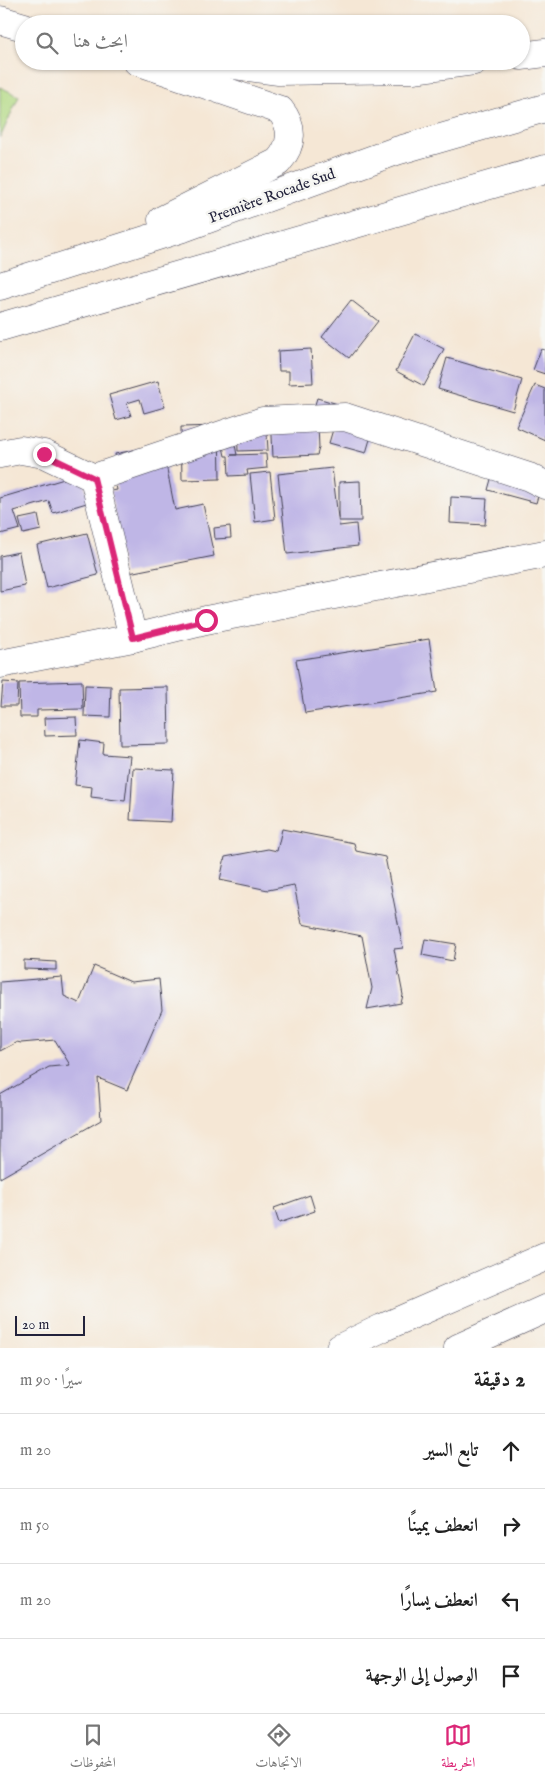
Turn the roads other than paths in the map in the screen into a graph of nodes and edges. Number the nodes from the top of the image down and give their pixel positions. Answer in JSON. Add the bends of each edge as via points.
{"nodes":[{"id":1,"x":0,"y":20,"type":"edge"},
{"id":2,"x":15,"y":24,"type":"edge"},
{"id":3,"x":545,"y":53,"type":"edge"},
{"id":4,"x":530,"y":55,"type":"edge"},
{"id":5,"x":163,"y":70,"type":"edge"},
{"id":6,"x":270,"y":70,"type":"edge"},
{"id":7,"x":322,"y":70,"type":"edge"},
{"id":8,"x":545,"y":108,"type":"edge"},
{"id":9,"x":545,"y":169,"type":"edge"},
{"id":10,"x":78,"y":261,"type":"junction"},
{"id":11,"x":0,"y":286,"type":"edge"},
{"id":12,"x":0,"y":327,"type":"edge"},
{"id":13,"x":0,"y":454,"type":"edge"},
{"id":14,"x":94,"y":478,"type":"junction"},
{"id":15,"x":545,"y":485,"type":"edge"},
{"id":16,"x":545,"y":554,"type":"edge"},
{"id":17,"x":133,"y":638,"type":"junction"},
{"id":18,"x":0,"y":664,"type":"edge"},
{"id":19,"x":545,"y":1257,"type":"edge"},
{"id":20,"x":545,"y":1309,"type":"edge"},
{"id":21,"x":340,"y":1348,"type":"edge"},
{"id":22,"x":458,"y":1348,"type":"edge"}],
"edges":[{"from":1,"to":2,"type":"main road"},
{"from":3,"to":4,"type":"main road"},
{"from":5,"to":10,"type":"main road","via":[[280,110],[289,124],[288,148],[271,166]]},
{"from":6,"to":7,"type":"main road"},
{"from":8,"to":10,"type":"main road","name":"Première Rocade Sud","via":[[396,151],[183,228]]},
{"from":9,"to":12,"type":"main road"},
{"from":10,"to":11,"type":"main road","name":"Première Rocade Sud"},
{"from":13,"to":14,"type":"main road","via":[[21,450],[44,454]]},
{"from":14,"to":15,"type":"main road","via":[[263,420],[345,417]]},
{"from":14,"to":17,"type":"main road"},
{"from":16,"to":17,"type":"main road","via":[[206,620]]},
{"from":17,"to":18,"type":"main road"},
{"from":19,"to":21,"type":"main road"},
{"from":20,"to":22,"type":"main road"}]}
